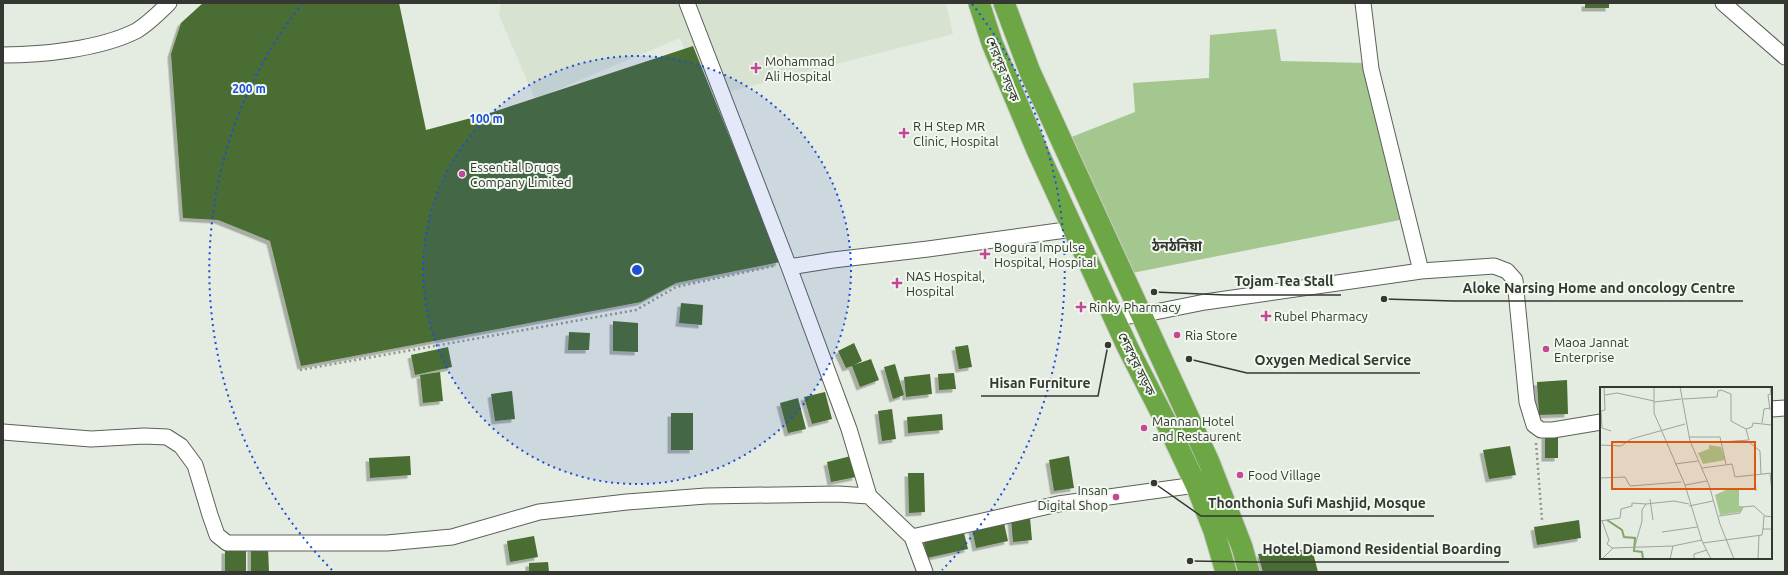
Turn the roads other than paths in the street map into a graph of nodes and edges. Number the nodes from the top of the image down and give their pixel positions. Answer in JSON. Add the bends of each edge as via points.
{"nodes":[{"id":1,"x":169,"y":3,"type":"edge"},
{"id":2,"x":686,"y":3,"type":"edge"},
{"id":3,"x":979,"y":3,"type":"edge"},
{"id":4,"x":1004,"y":3,"type":"edge"},
{"id":5,"x":1364,"y":3,"type":"edge"},
{"id":6,"x":1723,"y":3,"type":"edge"},
{"id":7,"x":3,"y":55,"type":"edge"},
{"id":8,"x":1785,"y":57,"type":"edge"},
{"id":9,"x":1073,"y":229,"type":"junction"},
{"id":10,"x":788,"y":265,"type":"junction"},
{"id":11,"x":1421,"y":271,"type":"junction"},
{"id":12,"x":1140,"y":315,"type":"junction"},
{"id":13,"x":1114,"y":317,"type":"junction"},
{"id":14,"x":1785,"y":408,"type":"edge"},
{"id":15,"x":1772,"y":409,"type":"edge"},
{"id":16,"x":1785,"y":412,"type":"edge"},
{"id":17,"x":1600,"y":422,"type":"edge"},
{"id":18,"x":3,"y":432,"type":"edge"},
{"id":19,"x":1196,"y":485,"type":"junction"},
{"id":20,"x":869,"y":496,"type":"junction"},
{"id":21,"x":912,"y":537,"type":"junction"},
{"id":22,"x":925,"y":572,"type":"edge"},
{"id":23,"x":1226,"y":572,"type":"edge"},
{"id":24,"x":1249,"y":572,"type":"edge"}],
"edges":[{"from":1,"to":7,"type":"street","via":[[138,30],[113,41],[49,52]]},
{"from":2,"to":10,"type":"street"},
{"from":3,"to":9,"type":"highway","name":"শেরপুর সড়ক","via":[[1011,89]]},
{"from":4,"to":12,"type":"highway","name":"শেরপুর সড়ক","via":[[1030,72]]},
{"from":5,"to":11,"type":"street","via":[[1371,69]]},
{"from":6,"to":8,"type":"street"},
{"from":9,"to":10,"type":"street"},
{"from":9,"to":13,"type":"highway","name":"শেরপুর সড়ক"},
{"from":10,"to":20,"type":"street","via":[[849,429]]},
{"from":11,"to":12,"type":"street","via":[[1205,302]]},
{"from":11,"to":17,"type":"street","via":[[1494,266],[1507,271],[1515,280],[1527,402],[1534,425],[1541,430],[1553,430]]},
{"from":12,"to":13,"type":"street"},
{"from":12,"to":24,"type":"highway","name":"শেরপুর সড়ক","via":[[1209,462]]},
{"from":13,"to":19,"type":"highway","name":"শেরপুর সড়ক"},
{"from":14,"to":15,"type":"street"},
{"from":14,"to":16,"type":"street"},
{"from":18,"to":20,"type":"street","via":[[90,439],[167,437],[181,446],[195,465],[217,535],[227,543],[387,543],[452,537],[539,512],[706,496]]},
{"from":19,"to":21,"type":"street","via":[[1058,504]]},
{"from":19,"to":23,"type":"highway","name":"শেরপুর সড়ক","via":[[1214,531]]},
{"from":20,"to":21,"type":"street"},
{"from":21,"to":22,"type":"street"}]}
